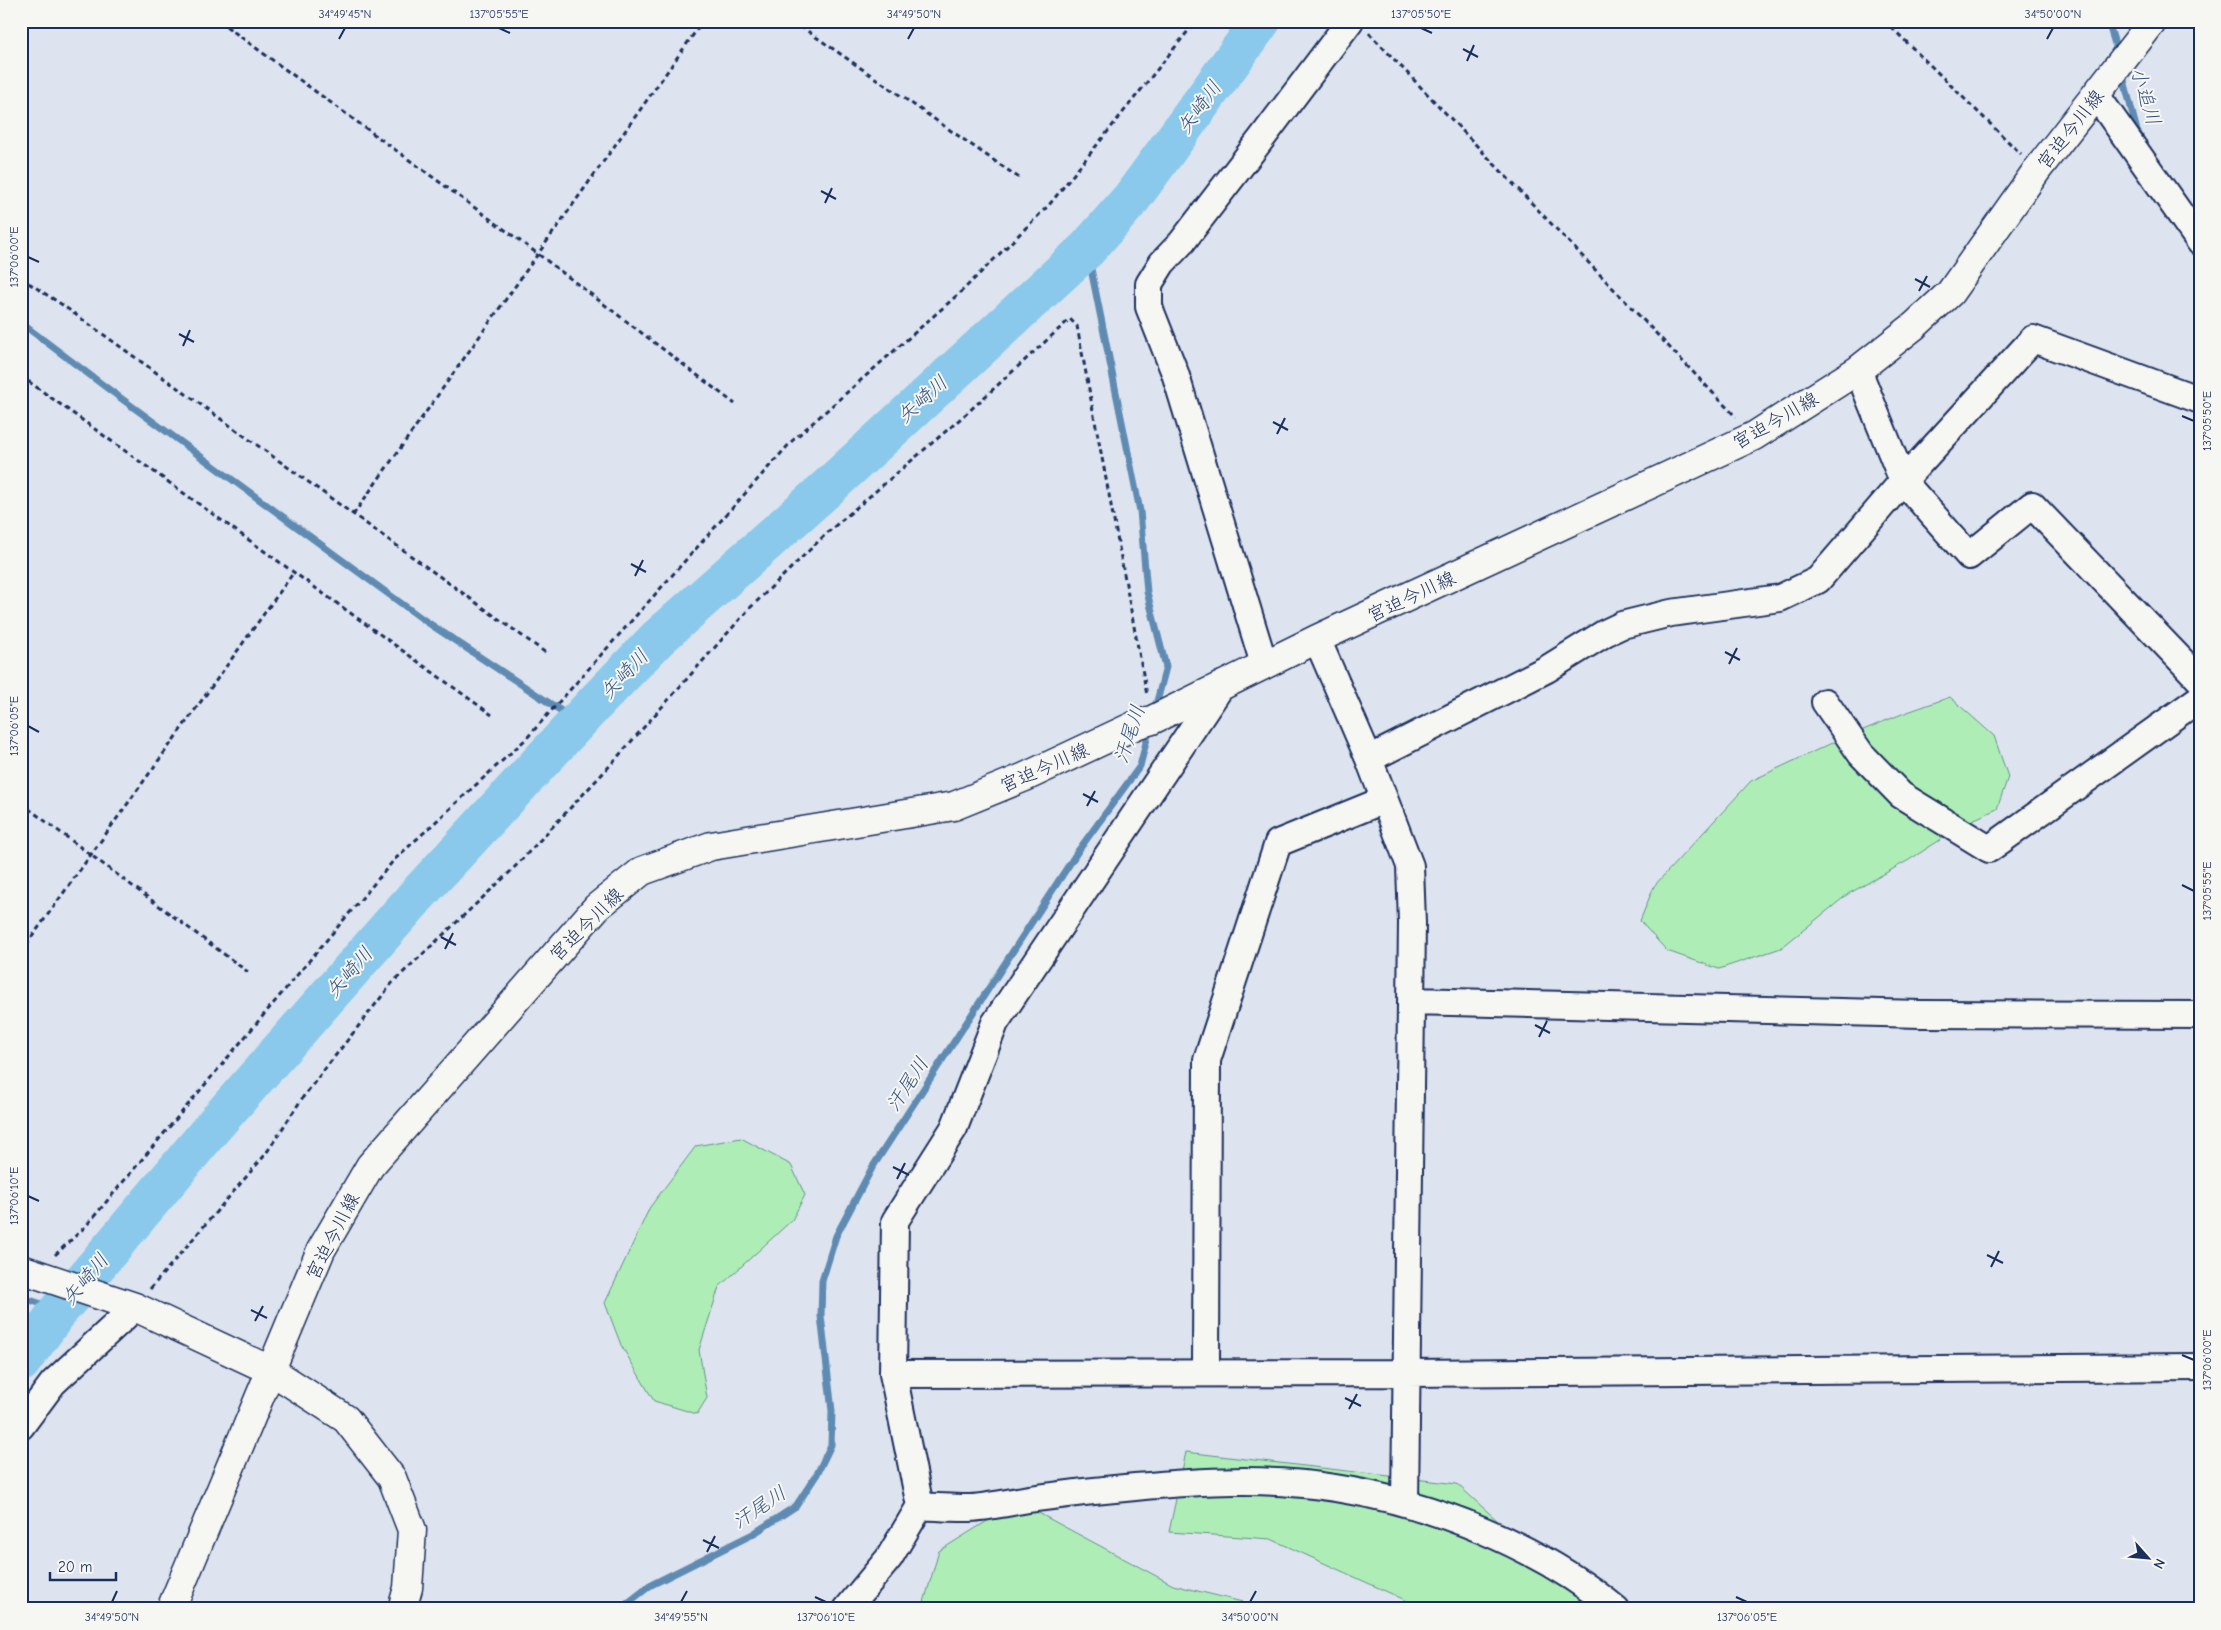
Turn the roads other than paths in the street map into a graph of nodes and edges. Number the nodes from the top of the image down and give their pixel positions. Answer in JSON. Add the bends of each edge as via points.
{"nodes":[{"id":1,"x":2148,"y":24,"type":"edge"},
{"id":2,"x":1357,"y":25,"type":"edge"},
{"id":3,"x":2096,"y":95,"type":"junction"},
{"id":4,"x":2200,"y":242,"type":"edge"},
{"id":5,"x":1858,"y":370,"type":"junction"},
{"id":6,"x":2200,"y":400,"type":"edge"},
{"id":7,"x":1903,"y":481,"type":"junction"},
{"id":8,"x":1317,"y":639,"type":"junction"},
{"id":9,"x":1264,"y":664,"type":"junction"},
{"id":10,"x":2200,"y":680,"type":"edge"},
{"id":11,"x":1222,"y":685,"type":"junction"},
{"id":12,"x":2200,"y":698,"type":"edge"},
{"id":13,"x":1825,"y":702,"type":"dead end"},
{"id":14,"x":1368,"y":759,"type":"junction"},
{"id":15,"x":1384,"y":800,"type":"junction"},
{"id":16,"x":1411,"y":1001,"type":"junction"},
{"id":17,"x":2200,"y":1015,"type":"edge"},
{"id":18,"x":28,"y":1271,"type":"edge"},
{"id":19,"x":135,"y":1307,"type":"junction"},
{"id":20,"x":2200,"y":1367,"type":"edge"},
{"id":21,"x":272,"y":1371,"type":"junction"},
{"id":22,"x":1206,"y":1373,"type":"junction"},
{"id":23,"x":1406,"y":1373,"type":"junction"},
{"id":24,"x":893,"y":1374,"type":"junction"},
{"id":25,"x":21,"y":1426,"type":"edge"},
{"id":26,"x":1405,"y":1503,"type":"junction"},
{"id":27,"x":920,"y":1506,"type":"junction"},
{"id":28,"x":171,"y":1609,"type":"edge"},
{"id":29,"x":402,"y":1609,"type":"edge"},
{"id":30,"x":848,"y":1609,"type":"edge"},
{"id":31,"x":1616,"y":1609,"type":"edge"}],
"edges":[{"from":1,"to":3,"type":"main road","name":"宮迫今川線"},
{"from":2,"to":9,"type":"street","via":[[1262,138],[1162,263],[1149,284],[1149,306],[1175,373]]},
{"from":3,"to":4,"type":"street"},
{"from":3,"to":5,"type":"main road","name":"宮迫今川線","via":[[2037,170],[1950,293]]},
{"from":5,"to":7,"type":"street"},
{"from":5,"to":8,"type":"main road","name":"宮迫今川線","via":[[1754,436]]},
{"from":6,"to":7,"type":"street","via":[[2033,339]]},
{"from":7,"to":10,"type":"street","via":[[1969,556],[2032,505]]},
{"from":7,"to":14,"type":"street","via":[[1818,580],[1808,587],[1780,598],[1671,614],[1622,625],[1548,669]]},
{"from":8,"to":9,"type":"main road","name":"宮迫今川線"},
{"from":8,"to":14,"type":"street"},
{"from":9,"to":11,"type":"main road","name":"宮迫今川線"},
{"from":11,"to":21,"type":"main road","name":"宮迫今川線","via":[[1152,720],[954,806],[711,846],[642,871],[597,907],[370,1166],[321,1250]]},
{"from":11,"to":24,"type":"street","via":[[996,1023],[954,1128],[895,1221]]},
{"from":12,"to":13,"type":"street","via":[[1989,848],[1901,795],[1861,754]]},
{"from":14,"to":15,"type":"street"},
{"from":15,"to":16,"type":"street","via":[[1410,866]]},
{"from":15,"to":22,"type":"street","via":[[1278,843],[1207,1060]]},
{"from":16,"to":17,"type":"street","via":[[1922,1014]]},
{"from":16,"to":23,"type":"street"},
{"from":18,"to":19,"type":"main road"},
{"from":19,"to":21,"type":"main road"},
{"from":19,"to":25,"type":"street","via":[[53,1382]]},
{"from":20,"to":23,"type":"street"},
{"from":21,"to":28,"type":"main road","name":"宮迫今川線"},
{"from":21,"to":29,"type":"main road","via":[[346,1419],[392,1478],[412,1530],[408,1588]]},
{"from":22,"to":23,"type":"street"},
{"from":22,"to":24,"type":"street"},
{"from":23,"to":26,"type":"street"},
{"from":24,"to":27,"type":"street"},
{"from":26,"to":27,"type":"street","via":[[1334,1488],[1274,1482],[1211,1482],[1081,1492],[970,1508]]},
{"from":26,"to":31,"type":"street","via":[[1463,1521],[1525,1550],[1599,1594]]},
{"from":27,"to":30,"type":"street","via":[[889,1558]]}]}
